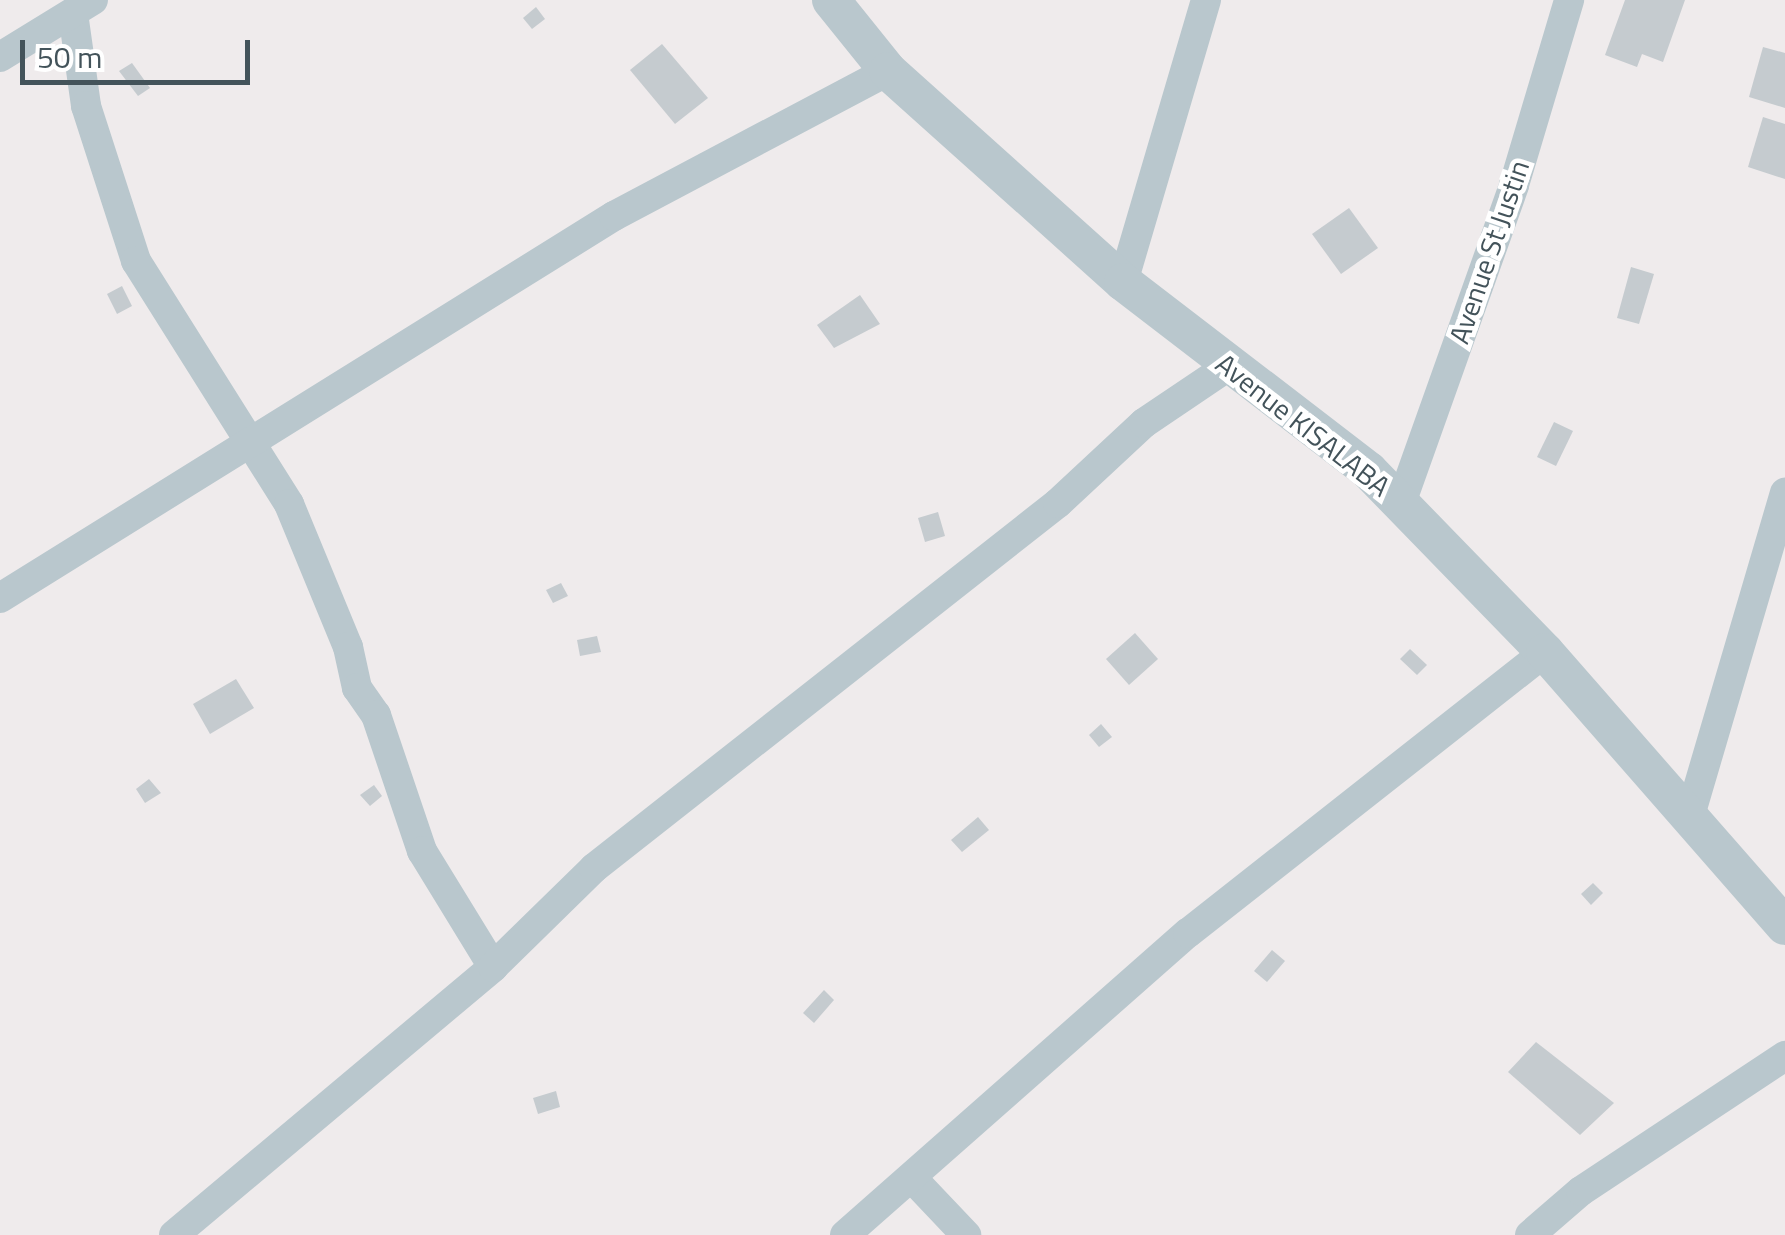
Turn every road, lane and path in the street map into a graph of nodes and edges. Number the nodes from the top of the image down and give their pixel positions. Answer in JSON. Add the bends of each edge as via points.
{"nodes":[{"id":1,"x":831,"y":0,"type":"edge"},
{"id":2,"x":1206,"y":0,"type":"edge"},
{"id":3,"x":1568,"y":0,"type":"edge"},
{"id":4,"x":83,"y":6,"type":"edge"},
{"id":5,"x":0,"y":57,"type":"edge"},
{"id":6,"x":888,"y":71,"type":"junction"},
{"id":7,"x":1123,"y":282,"type":"junction"},
{"id":8,"x":1228,"y":366,"type":"junction"},
{"id":9,"x":248,"y":439,"type":"junction"},
{"id":10,"x":1785,"y":493,"type":"edge"},
{"id":11,"x":1401,"y":502,"type":"junction"},
{"id":12,"x":0,"y":598,"type":"edge"},
{"id":13,"x":1545,"y":652,"type":"junction"},
{"id":14,"x":1691,"y":812,"type":"junction"},
{"id":15,"x":1785,"y":926,"type":"edge"},
{"id":16,"x":494,"y":967,"type":"junction"},
{"id":17,"x":1785,"y":1056,"type":"edge"},
{"id":18,"x":912,"y":1178,"type":"junction"},
{"id":19,"x":174,"y":1235,"type":"edge"},
{"id":20,"x":845,"y":1235,"type":"edge"},
{"id":21,"x":966,"y":1235,"type":"edge"},
{"id":22,"x":1530,"y":1235,"type":"edge"}],
"edges":[{"from":1,"to":6,"type":"street","name":"Avenue KISALABA"},
{"from":2,"to":7,"type":"street"},
{"from":3,"to":11,"type":"street","name":"Avenue St Justin","via":[[1514,185]]},
{"from":4,"to":5,"type":"street"},
{"from":4,"to":9,"type":"street","via":[[86,106],[136,261]]},
{"from":6,"to":7,"type":"street","name":"Avenue KISALABA"},
{"from":6,"to":9,"type":"street","via":[[614,216]]},
{"from":7,"to":8,"type":"street","name":"Avenue KISALABA"},
{"from":8,"to":11,"type":"street","name":"Avenue KISALABA","via":[[1277,398]]},
{"from":8,"to":16,"type":"street","via":[[1144,423],[1058,502],[594,868]]},
{"from":9,"to":12,"type":"street"},
{"from":9,"to":16,"type":"street","via":[[310,549],[422,851]]},
{"from":10,"to":14,"type":"street"},
{"from":11,"to":13,"type":"street","name":"Avenue KISALABA"},
{"from":13,"to":14,"type":"street","name":"Avenue KISALABA"},
{"from":13,"to":18,"type":"street","via":[[1188,933]]},
{"from":14,"to":15,"type":"street","name":"Avenue KISALABA"},
{"from":16,"to":19,"type":"street"},
{"from":17,"to":22,"type":"street","via":[[1581,1191]]},
{"from":18,"to":20,"type":"street"},
{"from":18,"to":21,"type":"street"}]}
